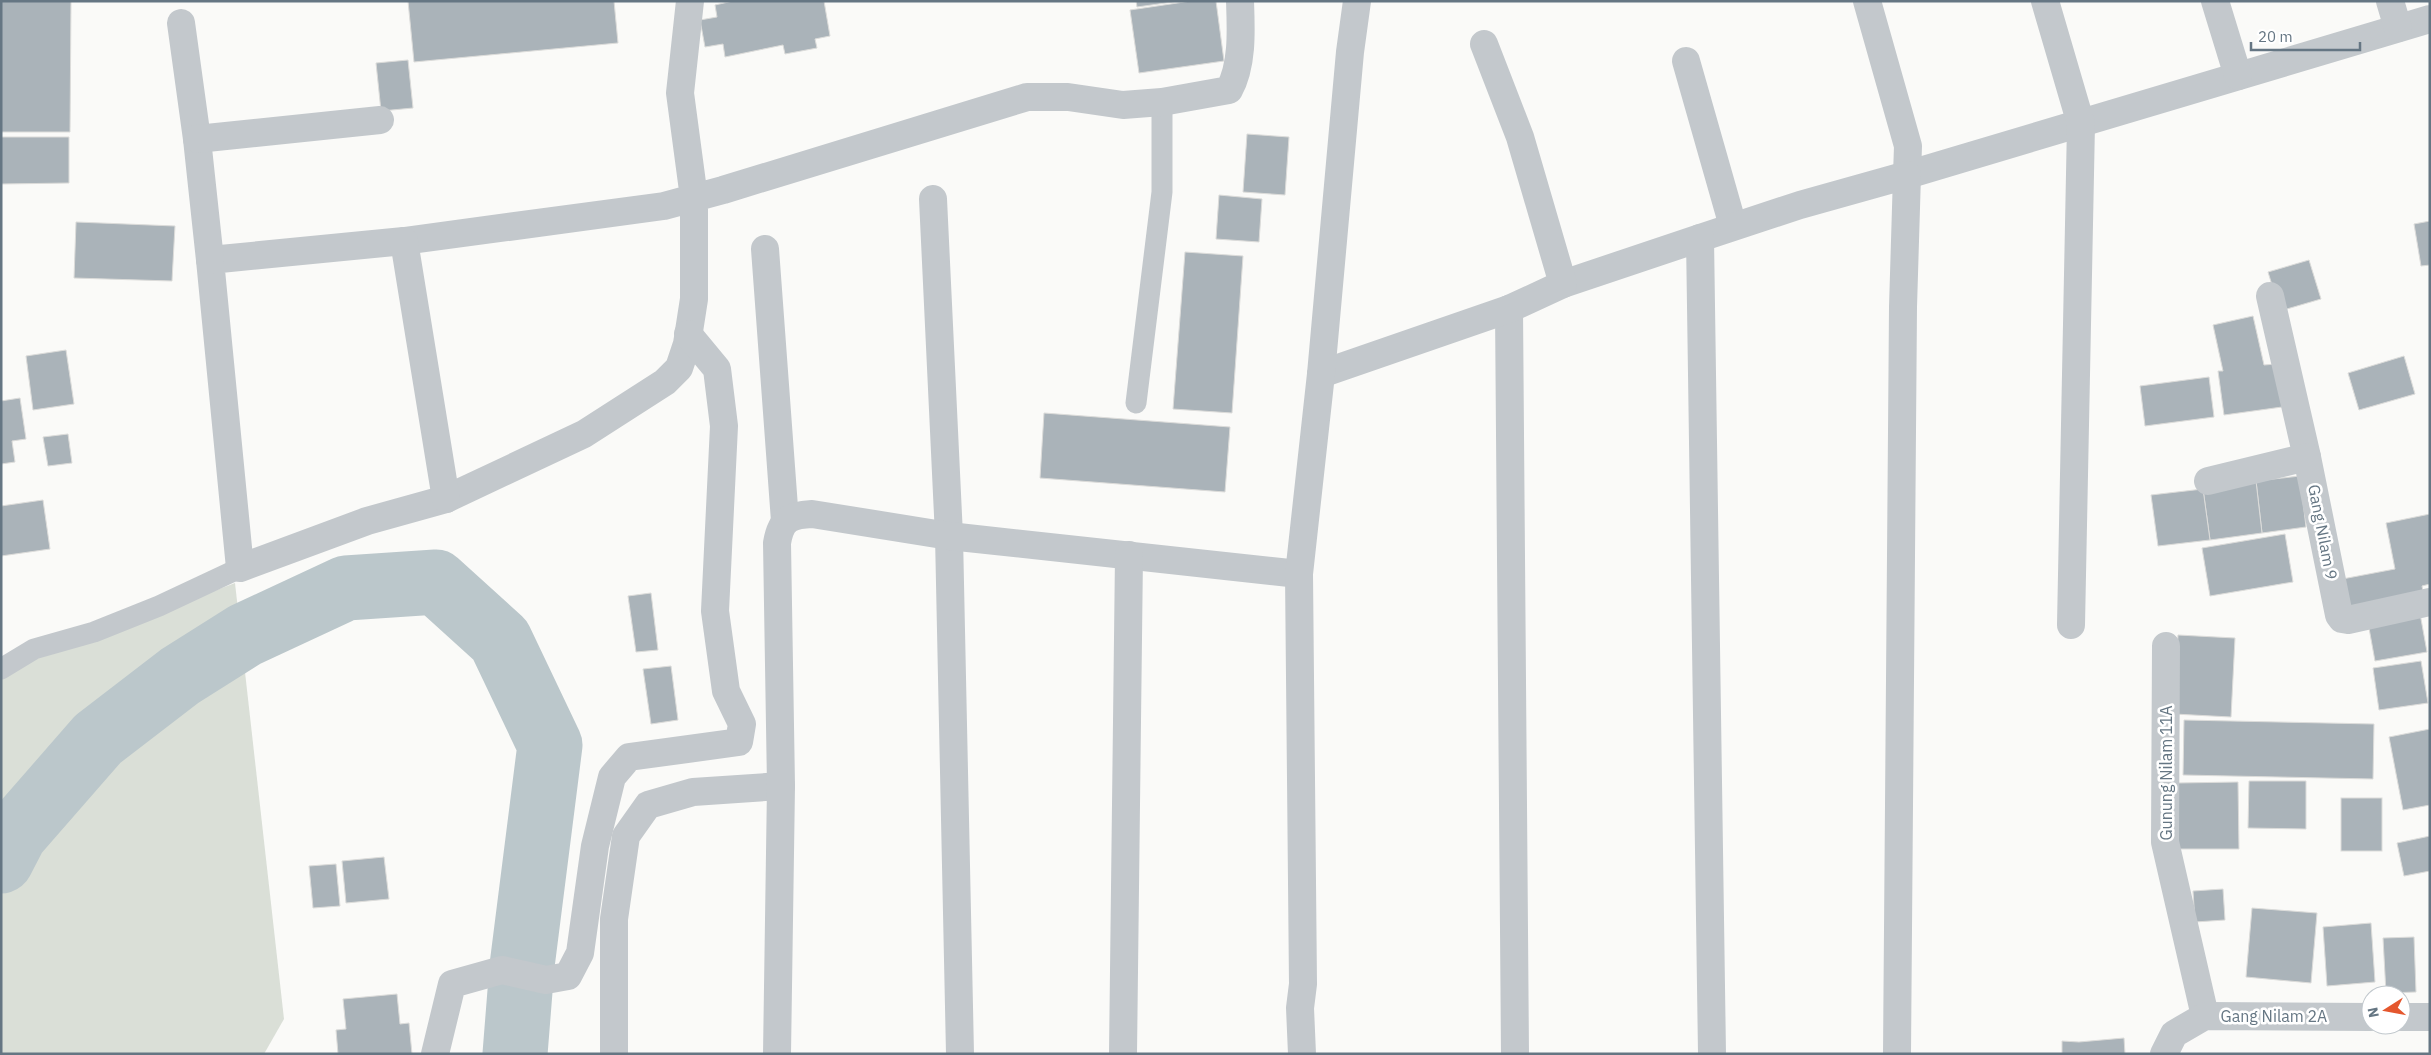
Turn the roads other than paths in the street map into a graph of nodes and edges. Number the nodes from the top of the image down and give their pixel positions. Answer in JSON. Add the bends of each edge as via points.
{"nodes":[{"id":1,"x":690,"y":1,"type":"edge"},
{"id":2,"x":1240,"y":1,"type":"edge"},
{"id":3,"x":1357,"y":1,"type":"edge"},
{"id":4,"x":1867,"y":1,"type":"edge"},
{"id":5,"x":2045,"y":1,"type":"edge"},
{"id":6,"x":2215,"y":1,"type":"edge"},
{"id":7,"x":2390,"y":1,"type":"edge"},
{"id":8,"x":2430,"y":19,"type":"edge"},
{"id":9,"x":181,"y":23,"type":"dead end"},
{"id":10,"x":2398,"y":28,"type":"junction"},
{"id":11,"x":1484,"y":44,"type":"dead end"},
{"id":12,"x":1686,"y":61,"type":"dead end"},
{"id":13,"x":2238,"y":76,"type":"junction"},
{"id":14,"x":1162,"y":102,"type":"junction"},
{"id":15,"x":380,"y":120,"type":"dead end"},
{"id":16,"x":2081,"y":124,"type":"junction"},
{"id":17,"x":197,"y":138,"type":"junction"},
{"id":18,"x":1906,"y":175,"type":"junction"},
{"id":19,"x":694,"y":198,"type":"junction"},
{"id":20,"x":933,"y":199,"type":"dead end"},
{"id":21,"x":1733,"y":226,"type":"junction"},
{"id":22,"x":1700,"y":238,"type":"junction"},
{"id":23,"x":404,"y":241,"type":"junction"},
{"id":24,"x":765,"y":249,"type":"dead end"},
{"id":25,"x":210,"y":260,"type":"junction"},
{"id":26,"x":1563,"y":284,"type":"junction"},
{"id":27,"x":2270,"y":296,"type":"dead end"},
{"id":28,"x":1508,"y":309,"type":"junction"},
{"id":29,"x":688,"y":334,"type":"junction"},
{"id":30,"x":1321,"y":374,"type":"junction"},
{"id":31,"x":1136,"y":403,"type":"dead end"},
{"id":32,"x":2307,"y":457,"type":"junction"},
{"id":33,"x":2208,"y":481,"type":"dead end"},
{"id":34,"x":446,"y":499,"type":"junction"},
{"id":35,"x":785,"y":521,"type":"junction"},
{"id":36,"x":949,"y":536,"type":"junction"},
{"id":37,"x":1129,"y":555,"type":"junction"},
{"id":38,"x":240,"y":568,"type":"junction"},
{"id":39,"x":1299,"y":574,"type":"junction"},
{"id":40,"x":2430,"y":602,"type":"edge"},
{"id":41,"x":2071,"y":625,"type":"dead end"},
{"id":42,"x":2166,"y":646,"type":"dead end"},
{"id":43,"x":1,"y":669,"type":"edge"},
{"id":44,"x":780,"y":786,"type":"junction"},
{"id":45,"x":2205,"y":1016,"type":"junction"},
{"id":46,"x":2361,"y":1017,"type":"edge"},
{"id":47,"x":2411,"y":1017,"type":"edge"},
{"id":48,"x":2430,"y":1017,"type":"edge"},
{"id":49,"x":435,"y":1054,"type":"edge"},
{"id":50,"x":614,"y":1054,"type":"edge"},
{"id":51,"x":777,"y":1054,"type":"edge"},
{"id":52,"x":960,"y":1054,"type":"edge"},
{"id":53,"x":1123,"y":1054,"type":"edge"},
{"id":54,"x":1302,"y":1054,"type":"edge"},
{"id":55,"x":1515,"y":1054,"type":"edge"},
{"id":56,"x":1712,"y":1054,"type":"edge"},
{"id":57,"x":1897,"y":1054,"type":"edge"},
{"id":58,"x":2164,"y":1054,"type":"edge"}],
"edges":[{"from":1,"to":19,"type":"street","via":[[680,93]]},
{"from":2,"to":14,"type":"street","via":[[1241,28],[1235,78],[1229,90]]},
{"from":3,"to":30,"type":"street"},
{"from":4,"to":18,"type":"street","via":[[1908,146]]},
{"from":5,"to":16,"type":"street"},
{"from":6,"to":13,"type":"street"},
{"from":7,"to":10,"type":"street"},
{"from":8,"to":10,"type":"street"},
{"from":9,"to":17,"type":"street"},
{"from":10,"to":13,"type":"street"},
{"from":11,"to":26,"type":"street","via":[[1520,137]]},
{"from":12,"to":21,"type":"street"},
{"from":13,"to":16,"type":"street"},
{"from":14,"to":19,"type":"street","via":[[1123,105],[1068,97],[1027,97]]},
{"from":14,"to":31,"type":"lane","via":[[1162,192]]},
{"from":15,"to":17,"type":"street"},
{"from":16,"to":18,"type":"street"},
{"from":16,"to":41,"type":"street"},
{"from":17,"to":25,"type":"street"},
{"from":18,"to":21,"type":"street"},
{"from":18,"to":57,"type":"street"},
{"from":19,"to":23,"type":"street","via":[[664,206]]},
{"from":19,"to":29,"type":"street","via":[[694,299]]},
{"from":20,"to":36,"type":"street"},
{"from":21,"to":22,"type":"street"},
{"from":22,"to":26,"type":"street"},
{"from":22,"to":56,"type":"street"},
{"from":23,"to":25,"type":"street"},
{"from":23,"to":34,"type":"street"},
{"from":24,"to":35,"type":"street"},
{"from":25,"to":38,"type":"street"},
{"from":26,"to":28,"type":"street"},
{"from":27,"to":32,"type":"street"},
{"from":28,"to":30,"type":"street"},
{"from":28,"to":55,"type":"street"},
{"from":29,"to":34,"type":"street","via":[[679,368],[665,382],[584,434]]},
{"from":29,"to":49,"type":"street","via":[[717,369],[720,388],[724,426],[715,611],[726,691],[742,724],[738,742],[629,757],[612,777],[595,846],[580,953],[568,976],[546,980],[502,970],[452,984]]},
{"from":30,"to":39,"type":"street"},
{"from":32,"to":33,"type":"street"},
{"from":32,"to":40,"type":"street","name":"Gang Nilam 9","via":[[2342,619]]},
{"from":34,"to":38,"type":"street","via":[[367,521]]},
{"from":35,"to":36,"type":"street","via":[[797,514],[812,514]]},
{"from":35,"to":44,"type":"street","via":[[777,543]]},
{"from":36,"to":37,"type":"street"},
{"from":36,"to":52,"type":"street"},
{"from":37,"to":39,"type":"street"},
{"from":37,"to":53,"type":"street"},
{"from":38,"to":43,"type":"lane","via":[[94,632],[34,649]]},
{"from":39,"to":54,"type":"street"},
{"from":42,"to":45,"type":"street","name":"Gunung Nilam 11A","via":[[2165,842]]},
{"from":44,"to":50,"type":"street","via":[[693,792],[648,805],[626,836],[614,919]]},
{"from":44,"to":51,"type":"street"},
{"from":45,"to":46,"type":"street","name":"Gang Nilam 2A"},
{"from":45,"to":58,"type":"street","name":"Gang Nilam 2A","via":[[2174,1034]]},
{"from":47,"to":48,"type":"street"}]}
